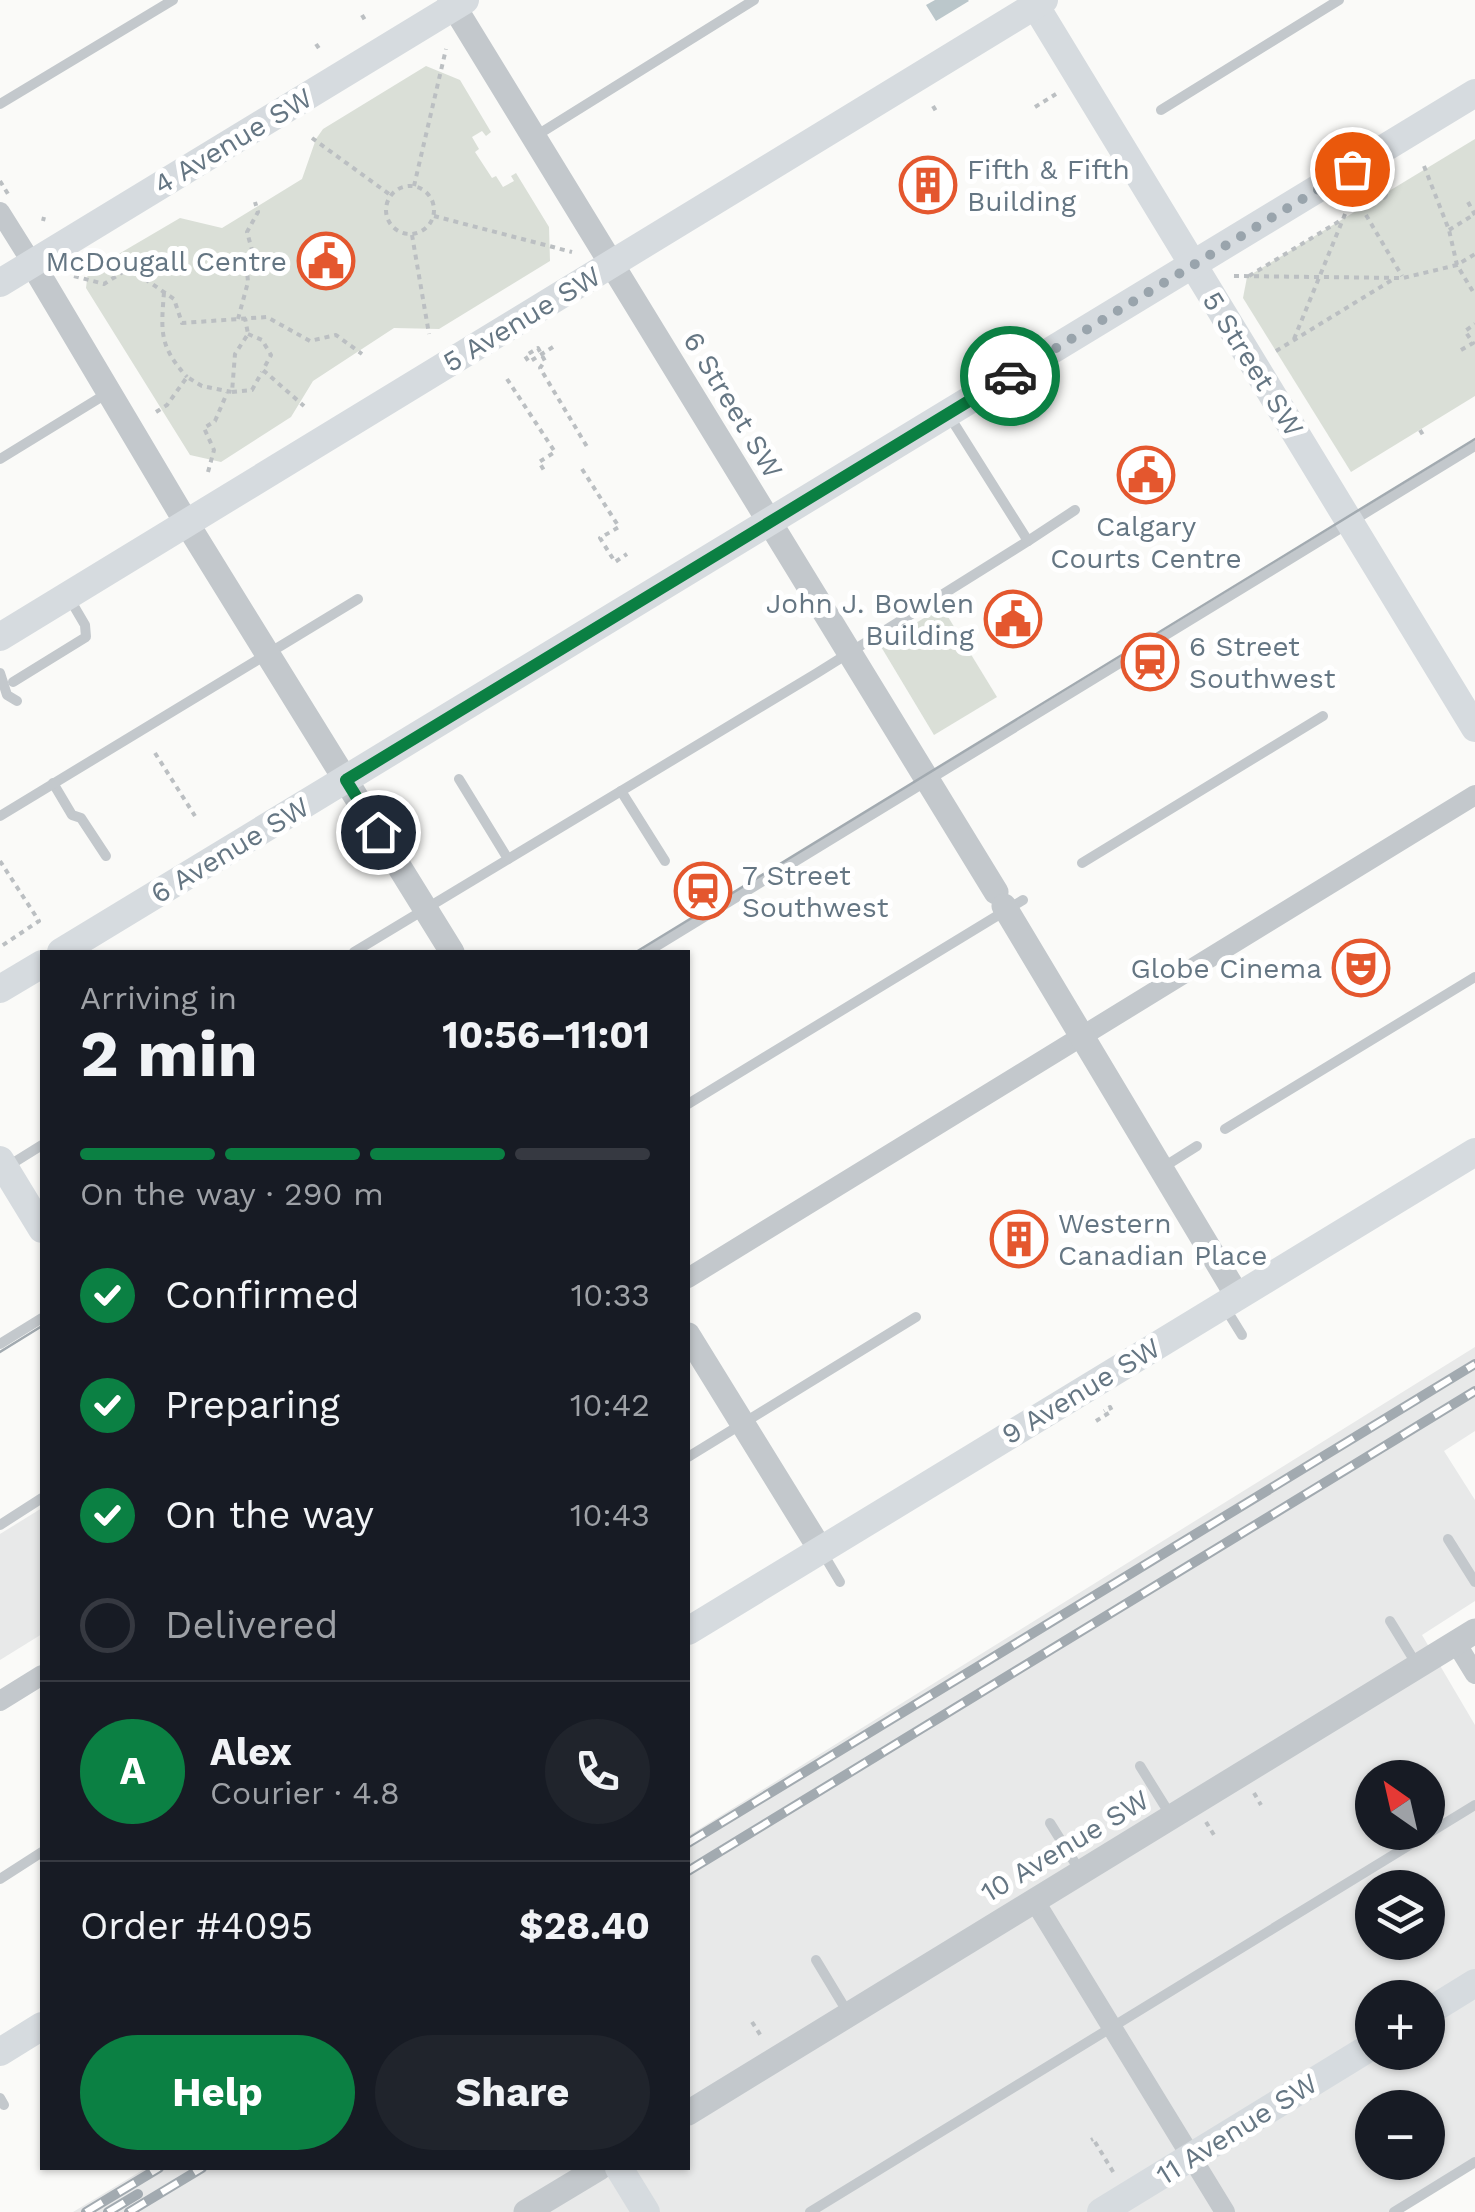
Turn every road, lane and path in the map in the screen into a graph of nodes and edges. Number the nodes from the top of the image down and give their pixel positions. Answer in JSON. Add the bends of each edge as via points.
{"nodes":[{"id":1,"x":173,"y":0,"type":"edge"},
{"id":2,"x":754,"y":0,"type":"edge"},
{"id":3,"x":1339,"y":0,"type":"edge"},
{"id":4,"x":457,"y":2,"type":"edge"},
{"id":5,"x":1037,"y":2,"type":"edge"},
{"id":6,"x":362,"y":16,"type":"dead end"},
{"id":7,"x":366,"y":22,"type":"dead end"},
{"id":8,"x":316,"y":44,"type":"dead end"},
{"id":9,"x":446,"y":49,"type":"dead end"},
{"id":10,"x":320,"y":50,"type":"dead end"},
{"id":11,"x":1475,"y":93,"type":"edge"},
{"id":12,"x":1056,"y":94,"type":"dead end"},
{"id":13,"x":0,"y":104,"type":"edge"},
{"id":14,"x":932,"y":106,"type":"dead end"},
{"id":15,"x":1035,"y":106,"type":"dead end"},
{"id":16,"x":1161,"y":110,"type":"dead end"},
{"id":17,"x":937,"y":113,"type":"dead end"},
{"id":18,"x":534,"y":137,"type":"junction"},
{"id":19,"x":312,"y":138,"type":"dead end"},
{"id":20,"x":1358,"y":166,"type":"junction"},
{"id":21,"x":1424,"y":166,"type":"dead end"},
{"id":22,"x":1429,"y":174,"type":"junction"},
{"id":23,"x":1421,"y":178,"type":"dead end"},
{"id":24,"x":414,"y":186,"type":"junction"},
{"id":25,"x":390,"y":195,"type":"junction"},
{"id":26,"x":1378,"y":199,"type":"dead end"},
{"id":27,"x":254,"y":202,"type":"dead end"},
{"id":28,"x":1350,"y":202,"type":"dead end"},
{"id":29,"x":1468,"y":202,"type":"dead end"},
{"id":30,"x":0,"y":212,"type":"edge"},
{"id":31,"x":1365,"y":214,"type":"dead end"},
{"id":32,"x":1475,"y":214,"type":"edge"},
{"id":33,"x":434,"y":216,"type":"junction"},
{"id":34,"x":1343,"y":219,"type":"junction"},
{"id":35,"x":1449,"y":230,"type":"junction"},
{"id":36,"x":412,"y":234,"type":"junction"},
{"id":37,"x":572,"y":252,"type":"dead end"},
{"id":38,"x":1475,"y":254,"type":"edge"},
{"id":39,"x":32,"y":263,"type":"junction"},
{"id":40,"x":612,"y":264,"type":"junction"},
{"id":41,"x":1457,"y":264,"type":"junction"},
{"id":42,"x":1192,"y":266,"type":"junction"},
{"id":43,"x":74,"y":276,"type":"dead end"},
{"id":44,"x":1234,"y":276,"type":"dead end"},
{"id":45,"x":1247,"y":277,"type":"junction"},
{"id":46,"x":1319,"y":278,"type":"junction"},
{"id":47,"x":1399,"y":278,"type":"junction"},
{"id":48,"x":0,"y":283,"type":"edge"},
{"id":49,"x":164,"y":292,"type":"junction"},
{"id":50,"x":1475,"y":295,"type":"edge"},
{"id":51,"x":242,"y":318,"type":"junction"},
{"id":52,"x":1475,"y":324,"type":"edge"},
{"id":53,"x":248,"y":334,"type":"junction"},
{"id":54,"x":430,"y":334,"type":"dead end"},
{"id":55,"x":1294,"y":339,"type":"junction"},
{"id":56,"x":553,"y":347,"type":"dead end"},
{"id":57,"x":1460,"y":350,"type":"dead end"},
{"id":58,"x":1276,"y":351,"type":"dead end"},
{"id":59,"x":362,"y":354,"type":"dead end"},
{"id":60,"x":263,"y":370,"type":"junction"},
{"id":61,"x":188,"y":376,"type":"junction"},
{"id":62,"x":507,"y":379,"type":"dead end"},
{"id":63,"x":230,"y":391,"type":"junction"},
{"id":64,"x":109,"y":392,"type":"junction"},
{"id":65,"x":304,"y":406,"type":"dead end"},
{"id":66,"x":156,"y":412,"type":"dead end"},
{"id":67,"x":948,"y":413,"type":"junction"},
{"id":68,"x":1475,"y":446,"type":"edge"},
{"id":69,"x":589,"y":450,"type":"dead end"},
{"id":70,"x":0,"y":458,"type":"edge"},
{"id":71,"x":582,"y":469,"type":"dead end"},
{"id":72,"x":208,"y":472,"type":"dead end"},
{"id":73,"x":545,"y":472,"type":"dead end"},
{"id":74,"x":1075,"y":510,"type":"dead end"},
{"id":75,"x":1350,"y":521,"type":"junction"},
{"id":76,"x":186,"y":522,"type":"junction"},
{"id":77,"x":768,"y":522,"type":"junction"},
{"id":78,"x":1028,"y":540,"type":"junction"},
{"id":79,"x":628,"y":554,"type":"dead end"},
{"id":80,"x":68,"y":595,"type":"junction"},
{"id":81,"x":358,"y":599,"type":"dead end"},
{"id":82,"x":0,"y":637,"type":"edge"},
{"id":83,"x":850,"y":652,"type":"junction"},
{"id":84,"x":268,"y":654,"type":"junction"},
{"id":85,"x":6,"y":678,"type":"edge"},
{"id":86,"x":1323,"y":716,"type":"dead end"},
{"id":87,"x":1475,"y":728,"type":"edge"},
{"id":88,"x":155,"y":752,"type":"dead end"},
{"id":89,"x":928,"y":778,"type":"junction"},
{"id":90,"x":459,"y":779,"type":"dead end"},
{"id":91,"x":346,"y":780,"type":"junction"},
{"id":92,"x":53,"y":783,"type":"junction"},
{"id":93,"x":621,"y":791,"type":"junction"},
{"id":94,"x":1475,"y":794,"type":"edge"},
{"id":95,"x":0,"y":816,"type":"edge"},
{"id":96,"x":195,"y":816,"type":"dead end"},
{"id":97,"x":106,"y":856,"type":"dead end"},
{"id":98,"x":508,"y":860,"type":"junction"},
{"id":99,"x":0,"y":861,"type":"edge"},
{"id":100,"x":665,"y":862,"type":"dead end"},
{"id":101,"x":1082,"y":864,"type":"dead end"},
{"id":102,"x":1007,"y":902,"type":"junction"},
{"id":103,"x":425,"y":909,"type":"junction"},
{"id":104,"x":41,"y":924,"type":"dead end"},
{"id":105,"x":31,"y":928,"type":"junction"},
{"id":106,"x":0,"y":947,"type":"edge"},
{"id":107,"x":64,"y":950,"type":"edge"},
{"id":108,"x":357,"y":950,"type":"edge"},
{"id":109,"x":451,"y":950,"type":"edge"},
{"id":110,"x":651,"y":950,"type":"edge"},
{"id":111,"x":40,"y":965,"type":"edge"},
{"id":112,"x":1475,"y":976,"type":"edge"},
{"id":113,"x":0,"y":990,"type":"edge"},
{"id":114,"x":1081,"y":1036,"type":"junction"},
{"id":115,"x":690,"y":1103,"type":"edge"},
{"id":116,"x":1225,"y":1130,"type":"dead end"},
{"id":117,"x":40,"y":1146,"type":"edge"},
{"id":118,"x":1197,"y":1146,"type":"dead end"},
{"id":119,"x":1475,"y":1152,"type":"edge"},
{"id":120,"x":2,"y":1166,"type":"edge"},
{"id":121,"x":1161,"y":1168,"type":"junction"},
{"id":122,"x":40,"y":1225,"type":"edge"},
{"id":123,"x":690,"y":1277,"type":"edge"},
{"id":124,"x":1231,"y":1301,"type":"junction"},
{"id":125,"x":916,"y":1317,"type":"dead end"},
{"id":126,"x":40,"y":1319,"type":"edge"},
{"id":127,"x":1242,"y":1335,"type":"dead end"},
{"id":128,"x":690,"y":1338,"type":"edge"},
{"id":129,"x":0,"y":1344,"type":"edge"},
{"id":130,"x":1105,"y":1408,"type":"dead end"},
{"id":131,"x":1096,"y":1422,"type":"dead end"},
{"id":132,"x":744,"y":1423,"type":"junction"},
{"id":133,"x":690,"y":1456,"type":"edge"},
{"id":134,"x":40,"y":1499,"type":"edge"},
{"id":135,"x":0,"y":1525,"type":"edge"},
{"id":136,"x":1448,"y":1538,"type":"dead end"},
{"id":137,"x":820,"y":1549,"type":"junction"},
{"id":138,"x":840,"y":1582,"type":"dead end"},
{"id":139,"x":1475,"y":1582,"type":"edge"},
{"id":140,"x":1390,"y":1621,"type":"dead end"},
{"id":141,"x":690,"y":1630,"type":"edge"},
{"id":142,"x":1465,"y":1637,"type":"edge"},
{"id":143,"x":1418,"y":1666,"type":"junction"},
{"id":144,"x":1475,"y":1674,"type":"edge"},
{"id":145,"x":40,"y":1676,"type":"edge"},
{"id":146,"x":0,"y":1701,"type":"edge"},
{"id":147,"x":1140,"y":1766,"type":"dead end"},
{"id":148,"x":1254,"y":1792,"type":"dead end"},
{"id":149,"x":1261,"y":1805,"type":"dead end"},
{"id":150,"x":1475,"y":1805,"type":"edge"},
{"id":151,"x":1171,"y":1816,"type":"junction"},
{"id":152,"x":1206,"y":1822,"type":"dead end"},
{"id":153,"x":1050,"y":1823,"type":"dead end"},
{"id":154,"x":1214,"y":1834,"type":"dead end"},
{"id":155,"x":40,"y":1853,"type":"edge"},
{"id":156,"x":1080,"y":1872,"type":"junction"},
{"id":157,"x":0,"y":1879,"type":"edge"},
{"id":158,"x":1034,"y":1900,"type":"junction"},
{"id":159,"x":816,"y":1960,"type":"dead end"},
{"id":160,"x":1475,"y":1983,"type":"edge"},
{"id":161,"x":1445,"y":2002,"type":"edge"},
{"id":162,"x":848,"y":2014,"type":"junction"},
{"id":163,"x":752,"y":2022,"type":"dead end"},
{"id":164,"x":1112,"y":2026,"type":"junction"},
{"id":165,"x":40,"y":2027,"type":"edge"},
{"id":166,"x":761,"y":2036,"type":"dead end"},
{"id":167,"x":0,"y":2052,"type":"edge"},
{"id":168,"x":1355,"y":2056,"type":"edge"},
{"id":169,"x":690,"y":2112,"type":"edge"},
{"id":170,"x":1093,"y":2141,"type":"dead end"},
{"id":171,"x":1192,"y":2156,"type":"junction"},
{"id":172,"x":1475,"y":2162,"type":"edge"},
{"id":173,"x":597,"y":2170,"type":"edge"},
{"id":174,"x":620,"y":2170,"type":"edge"},
{"id":175,"x":1115,"y":2174,"type":"dead end"},
{"id":176,"x":526,"y":2212,"type":"edge"},
{"id":177,"x":646,"y":2212,"type":"edge"},
{"id":178,"x":810,"y":2212,"type":"edge"},
{"id":179,"x":1101,"y":2212,"type":"edge"},
{"id":180,"x":1225,"y":2212,"type":"edge"},
{"id":181,"x":1394,"y":2212,"type":"edge"}],
"edges":[{"from":1,"to":13,"type":"lane"},
{"from":2,"to":18,"type":"lane"},
{"from":3,"to":16,"type":"lane"},
{"from":4,"to":18,"type":"street","name":"6 Street SW"},
{"from":4,"to":39,"type":"main road","name":"4 Avenue SW"},
{"from":5,"to":40,"type":"main road","name":"5 Avenue SW"},
{"from":5,"to":42,"type":"main road","name":"5 Street SW"},
{"from":6,"to":7,"type":"path"},
{"from":8,"to":10,"type":"path"},
{"from":9,"to":24,"type":"path"},
{"from":11,"to":20,"type":"main road","name":"6 Avenue SW"},
{"from":12,"to":15,"type":"path"},
{"from":14,"to":17,"type":"path"},
{"from":18,"to":40,"type":"street","name":"6 Street SW"},
{"from":19,"to":25,"type":"path"},
{"from":20,"to":26,"type":"lane"},
{"from":20,"to":42,"type":"main road","name":"6 Avenue SW"},
{"from":21,"to":22,"type":"path"},
{"from":22,"to":23,"type":"path"},
{"from":22,"to":35,"type":"path"},
{"from":24,"to":25,"type":"path"},
{"from":24,"to":33,"type":"path","via":[[428,193]]},
{"from":25,"to":36,"type":"path","via":[[390,223]]},
{"from":27,"to":51,"type":"path","via":[[258,212],[247,232],[252,250]]},
{"from":28,"to":34,"type":"path"},
{"from":29,"to":32,"type":"path"},
{"from":30,"to":39,"type":"street"},
{"from":31,"to":47,"type":"path"},
{"from":32,"to":35,"type":"path"},
{"from":33,"to":36,"type":"path"},
{"from":33,"to":37,"type":"path"},
{"from":34,"to":45,"type":"path"},
{"from":34,"to":46,"type":"path"},
{"from":35,"to":41,"type":"path"},
{"from":36,"to":54,"type":"path"},
{"from":38,"to":41,"type":"path"},
{"from":39,"to":48,"type":"main road","name":"4 Avenue SW"},
{"from":39,"to":64,"type":"street"},
{"from":40,"to":76,"type":"main road","name":"5 Avenue SW"},
{"from":40,"to":77,"type":"street","name":"6 Street SW"},
{"from":41,"to":47,"type":"path"},
{"from":41,"to":50,"type":"path"},
{"from":42,"to":67,"type":"main road","name":"6 Avenue SW"},
{"from":42,"to":75,"type":"main road","name":"5 Street SW"},
{"from":43,"to":49,"type":"path","via":[[104,284],[129,268]]},
{"from":44,"to":45,"type":"path"},
{"from":45,"to":46,"type":"path"},
{"from":46,"to":47,"type":"path"},
{"from":46,"to":55,"type":"path"},
{"from":47,"to":55,"type":"path"},
{"from":49,"to":51,"type":"path","via":[[182,322]]},
{"from":49,"to":61,"type":"path","via":[[161,337]]},
{"from":51,"to":53,"type":"path"},
{"from":51,"to":59,"type":"path","via":[[267,317],[310,341],[336,334]]},
{"from":52,"to":57,"type":"path","via":[[1465,331],[1472,343]]},
{"from":53,"to":60,"type":"path","via":[[271,354]]},
{"from":53,"to":63,"type":"path","via":[[235,354]]},
{"from":55,"to":58,"type":"path"},
{"from":56,"to":69,"type":"path","via":[[541,354],[529,362],[526,356],[538,348],[542,353],[546,361],[540,368]]},
{"from":60,"to":63,"type":"path","via":[[252,390]]},
{"from":60,"to":65,"type":"path"},
{"from":61,"to":63,"type":"path"},
{"from":61,"to":66,"type":"path"},
{"from":62,"to":73,"type":"path","via":[[555,452],[539,462]]},
{"from":63,"to":72,"type":"path","via":[[204,428],[214,450]]},
{"from":64,"to":70,"type":"lane"},
{"from":64,"to":76,"type":"street"},
{"from":67,"to":77,"type":"main road","name":"6 Avenue SW"},
{"from":67,"to":78,"type":"lane"},
{"from":68,"to":75,"type":"lane"},
{"from":71,"to":79,"type":"path","via":[[618,526],[600,538],[615,562]]},
{"from":74,"to":78,"type":"lane"},
{"from":75,"to":87,"type":"main road","name":"5 Street SW"},
{"from":75,"to":89,"type":"lane"},
{"from":76,"to":80,"type":"main road","name":"5 Avenue SW"},
{"from":76,"to":84,"type":"street"},
{"from":77,"to":83,"type":"street","name":"6 Street SW"},
{"from":77,"to":91,"type":"main road","name":"6 Avenue SW"},
{"from":78,"to":83,"type":"lane"},
{"from":80,"to":82,"type":"main road","name":"5 Avenue SW"},
{"from":80,"to":85,"type":"lane","via":[[86,637],[23,679]]},
{"from":81,"to":84,"type":"lane"},
{"from":83,"to":89,"type":"street","name":"6 Street SW"},
{"from":83,"to":93,"type":"lane"},
{"from":84,"to":91,"type":"street"},
{"from":84,"to":92,"type":"lane"},
{"from":86,"to":101,"type":"lane","via":[[1165,807]]},
{"from":88,"to":96,"type":"path"},
{"from":89,"to":102,"type":"street","name":"6 Street SW"},
{"from":89,"to":110,"type":"lane"},
{"from":90,"to":98,"type":"lane"},
{"from":91,"to":103,"type":"street"},
{"from":91,"to":107,"type":"main road","name":"6 Avenue SW"},
{"from":92,"to":95,"type":"lane"},
{"from":92,"to":97,"type":"lane"},
{"from":93,"to":98,"type":"lane"},
{"from":93,"to":100,"type":"lane"},
{"from":94,"to":114,"type":"street"},
{"from":98,"to":103,"type":"lane"},
{"from":99,"to":105,"type":"path","via":[[40,921]]},
{"from":102,"to":114,"type":"street","name":"6 Street SW"},
{"from":102,"to":115,"type":"lane"},
{"from":103,"to":108,"type":"lane"},
{"from":103,"to":109,"type":"street"},
{"from":104,"to":105,"type":"path"},
{"from":105,"to":106,"type":"path"},
{"from":111,"to":113,"type":"main road"},
{"from":112,"to":116,"type":"lane"},
{"from":114,"to":121,"type":"street","name":"6 Street SW"},
{"from":114,"to":123,"type":"street"},
{"from":117,"to":120,"type":"lane"},
{"from":118,"to":121,"type":"lane"},
{"from":119,"to":124,"type":"main road","name":"9 Avenue SW"},
{"from":120,"to":122,"type":"main road"},
{"from":121,"to":124,"type":"street","name":"6 Street SW"},
{"from":124,"to":127,"type":"lane"},
{"from":124,"to":137,"type":"main road","name":"9 Avenue SW"},
{"from":125,"to":132,"type":"lane"},
{"from":126,"to":129,"type":"lane"},
{"from":128,"to":132,"type":"street"},
{"from":130,"to":131,"type":"path","via":[[1112,1411]]},
{"from":132,"to":133,"type":"lane"},
{"from":132,"to":137,"type":"street"},
{"from":134,"to":135,"type":"lane"},
{"from":136,"to":139,"type":"lane"},
{"from":137,"to":138,"type":"lane"},
{"from":137,"to":141,"type":"main road","name":"9 Avenue SW"},
{"from":140,"to":143,"type":"lane"},
{"from":142,"to":143,"type":"street","name":"10 Avenue SW"},
{"from":142,"to":144,"type":"street"},
{"from":143,"to":151,"type":"street","name":"10 Avenue SW"},
{"from":145,"to":146,"type":"street"},
{"from":147,"to":151,"type":"lane"},
{"from":148,"to":149,"type":"path"},
{"from":150,"to":164,"type":"lane"},
{"from":151,"to":156,"type":"street","name":"10 Avenue SW"},
{"from":152,"to":154,"type":"path"},
{"from":153,"to":156,"type":"lane"},
{"from":155,"to":157,"type":"lane"},
{"from":156,"to":158,"type":"street","name":"10 Avenue SW"},
{"from":158,"to":162,"type":"street","name":"10 Avenue SW"},
{"from":158,"to":164,"type":"street"},
{"from":159,"to":162,"type":"lane"},
{"from":160,"to":161,"type":"main road"},
{"from":162,"to":169,"type":"street","name":"10 Avenue SW"},
{"from":163,"to":166,"type":"path"},
{"from":164,"to":171,"type":"street"},
{"from":164,"to":178,"type":"lane"},
{"from":165,"to":167,"type":"main road"},
{"from":168,"to":171,"type":"main road","name":"11 Avenue SW"},
{"from":170,"to":175,"type":"path"},
{"from":171,"to":179,"type":"main road","name":"11 Avenue SW"},
{"from":171,"to":180,"type":"street"},
{"from":172,"to":181,"type":"lane"},
{"from":173,"to":176,"type":"street"},
{"from":174,"to":177,"type":"main road"}]}
